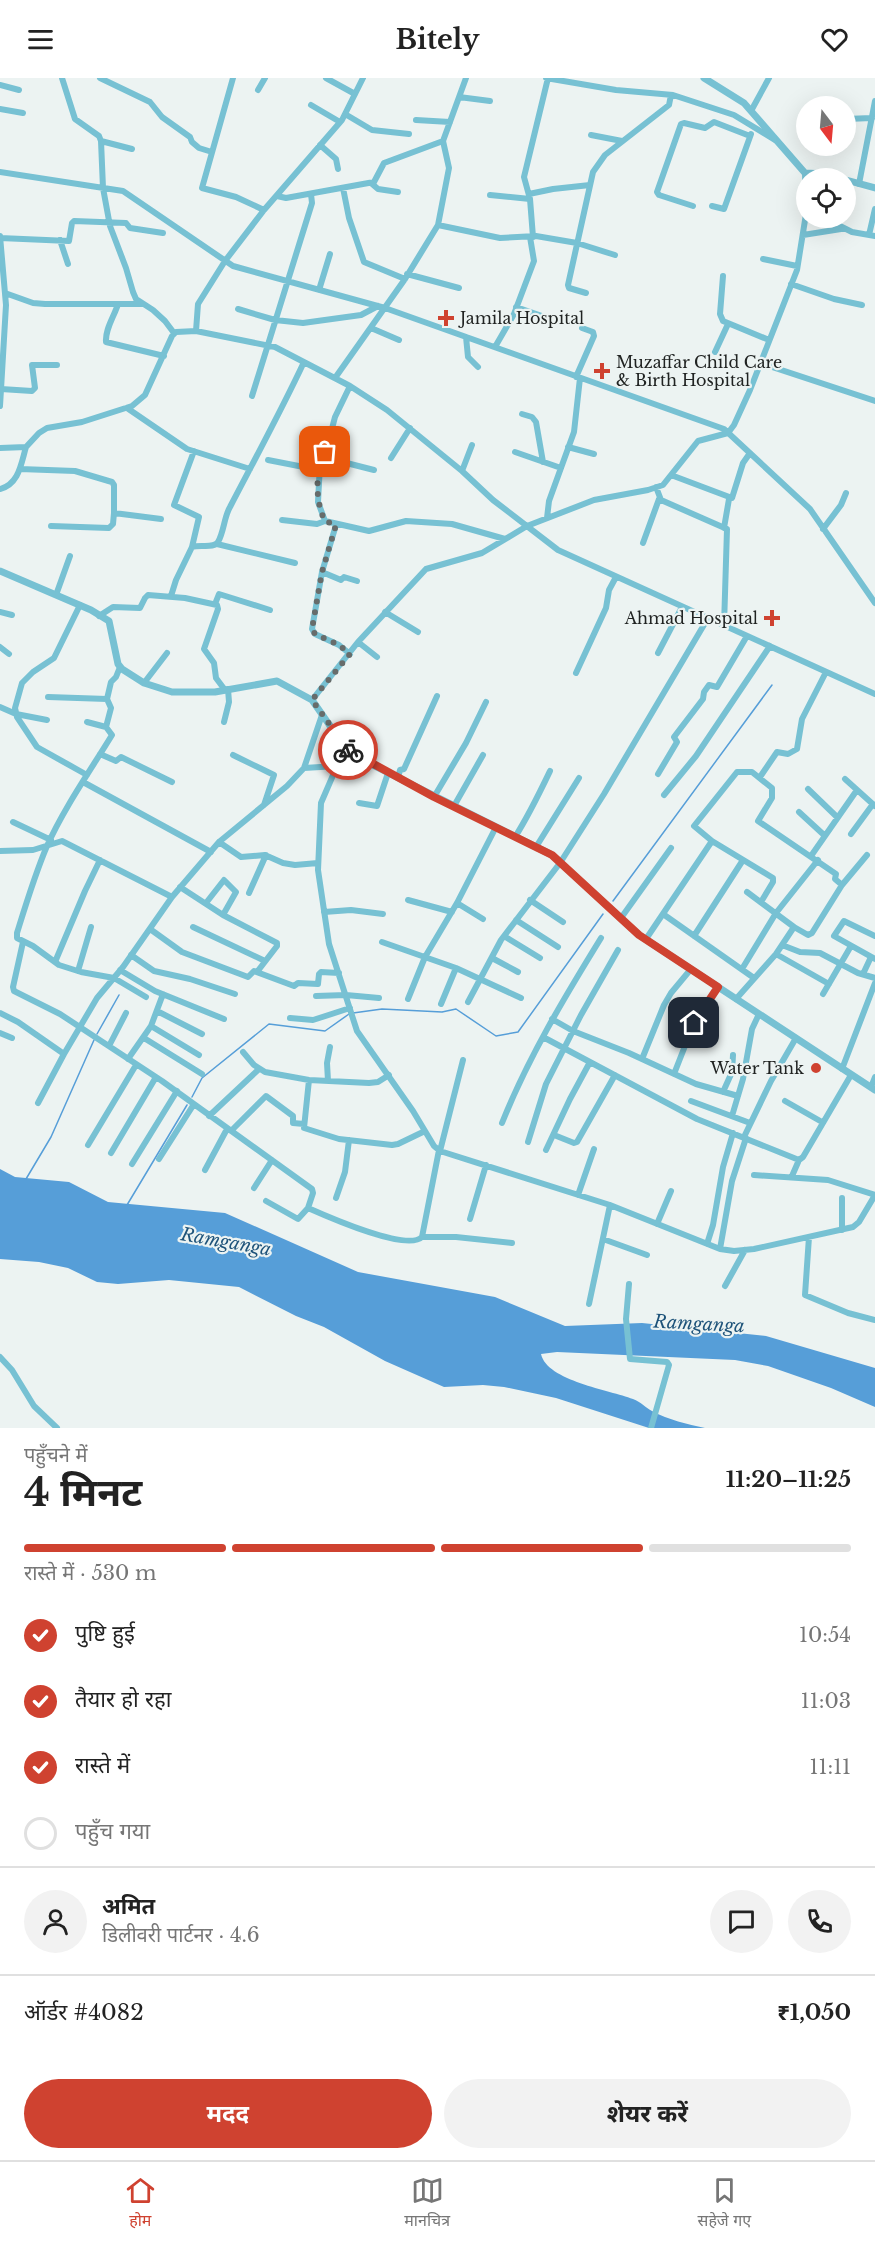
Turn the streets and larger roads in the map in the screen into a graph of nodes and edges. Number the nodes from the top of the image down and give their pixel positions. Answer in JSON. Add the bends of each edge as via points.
{"nodes":[{"id":1,"x":62,"y":78,"type":"edge"},
{"id":2,"x":100,"y":78,"type":"edge"},
{"id":3,"x":233,"y":78,"type":"edge"},
{"id":4,"x":265,"y":78,"type":"edge"},
{"id":5,"x":326,"y":78,"type":"edge"},
{"id":6,"x":363,"y":78,"type":"edge"},
{"id":7,"x":466,"y":78,"type":"edge"},
{"id":8,"x":549,"y":78,"type":"edge"},
{"id":9,"x":704,"y":78,"type":"edge"},
{"id":10,"x":769,"y":78,"type":"edge"},
{"id":11,"x":0,"y":85,"type":"edge"},
{"id":12,"x":20,"y":90,"type":"dead end"},
{"id":13,"x":258,"y":90,"type":"dead end"},
{"id":14,"x":355,"y":94,"type":"junction"},
{"id":15,"x":671,"y":95,"type":"junction"},
{"id":16,"x":459,"y":97,"type":"junction"},
{"id":17,"x":490,"y":101,"type":"dead end"},
{"id":18,"x":875,"y":101,"type":"edge"},
{"id":19,"x":311,"y":105,"type":"dead end"},
{"id":20,"x":0,"y":109,"type":"edge"},
{"id":21,"x":751,"y":111,"type":"junction"},
{"id":22,"x":23,"y":113,"type":"dead end"},
{"id":23,"x":345,"y":114,"type":"junction"},
{"id":24,"x":872,"y":118,"type":"junction"},
{"id":25,"x":856,"y":119,"type":"edge"},
{"id":26,"x":416,"y":120,"type":"dead end"},
{"id":27,"x":340,"y":122,"type":"junction"},
{"id":28,"x":450,"y":122,"type":"junction"},
{"id":29,"x":754,"y":127,"type":"junction"},
{"id":30,"x":408,"y":134,"type":"dead end"},
{"id":31,"x":591,"y":135,"type":"dead end"},
{"id":32,"x":750,"y":136,"type":"junction"},
{"id":33,"x":101,"y":141,"type":"junction"},
{"id":34,"x":444,"y":141,"type":"junction"},
{"id":35,"x":622,"y":141,"type":"junction"},
{"id":36,"x":778,"y":141,"type":"junction"},
{"id":37,"x":320,"y":145,"type":"junction"},
{"id":38,"x":132,"y":149,"type":"dead end"},
{"id":39,"x":212,"y":152,"type":"junction"},
{"id":40,"x":866,"y":153,"type":"junction"},
{"id":41,"x":875,"y":154,"type":"edge"},
{"id":42,"x":801,"y":168,"type":"edge"},
{"id":43,"x":338,"y":169,"type":"dead end"},
{"id":44,"x":0,"y":172,"type":"edge"},
{"id":45,"x":371,"y":183,"type":"junction"},
{"id":46,"x":856,"y":183,"type":"edge"},
{"id":47,"x":859,"y":184,"type":"junction"},
{"id":48,"x":590,"y":185,"type":"junction"},
{"id":49,"x":104,"y":188,"type":"junction"},
{"id":50,"x":343,"y":188,"type":"junction"},
{"id":51,"x":875,"y":188,"type":"edge"},
{"id":52,"x":398,"y":192,"type":"dead end"},
{"id":53,"x":311,"y":194,"type":"junction"},
{"id":54,"x":490,"y":195,"type":"dead end"},
{"id":55,"x":277,"y":196,"type":"junction"},
{"id":56,"x":530,"y":197,"type":"junction"},
{"id":57,"x":693,"y":206,"type":"dead end"},
{"id":58,"x":712,"y":206,"type":"dead end"},
{"id":59,"x":875,"y":209,"type":"edge"},
{"id":60,"x":264,"y":210,"type":"junction"},
{"id":61,"x":109,"y":222,"type":"junction"},
{"id":62,"x":438,"y":225,"type":"junction"},
{"id":63,"x":804,"y":228,"type":"edge"},
{"id":64,"x":842,"y":229,"type":"joint"},
{"id":65,"x":163,"y":234,"type":"dead end"},
{"id":66,"x":803,"y":235,"type":"junction"},
{"id":67,"x":0,"y":236,"type":"edge"},
{"id":68,"x":872,"y":236,"type":"edge"},
{"id":69,"x":531,"y":237,"type":"junction"},
{"id":70,"x":60,"y":240,"type":"junction"},
{"id":71,"x":577,"y":243,"type":"junction"},
{"id":72,"x":330,"y":254,"type":"dead end"},
{"id":73,"x":615,"y":255,"type":"dead end"},
{"id":74,"x":763,"y":259,"type":"dead end"},
{"id":75,"x":225,"y":261,"type":"junction"},
{"id":76,"x":68,"y":264,"type":"dead end"},
{"id":77,"x":797,"y":266,"type":"junction"},
{"id":78,"x":723,"y":276,"type":"dead end"},
{"id":79,"x":406,"y":277,"type":"junction"},
{"id":80,"x":287,"y":281,"type":"junction"},
{"id":81,"x":791,"y":284,"type":"junction"},
{"id":82,"x":459,"y":288,"type":"dead end"},
{"id":83,"x":319,"y":290,"type":"junction"},
{"id":84,"x":5,"y":293,"type":"junction"},
{"id":85,"x":586,"y":293,"type":"dead end"},
{"id":86,"x":118,"y":304,"type":"junction"},
{"id":87,"x":144,"y":304,"type":"junction"},
{"id":88,"x":862,"y":304,"type":"dead end"},
{"id":89,"x":382,"y":307,"type":"junction"},
{"id":90,"x":516,"y":307,"type":"junction"},
{"id":91,"x":238,"y":309,"type":"dead end"},
{"id":92,"x":542,"y":316,"type":"dead end"},
{"id":93,"x":275,"y":320,"type":"junction"},
{"id":94,"x":728,"y":324,"type":"junction"},
{"id":95,"x":371,"y":328,"type":"junction"},
{"id":96,"x":582,"y":328,"type":"dead end"},
{"id":97,"x":196,"y":331,"type":"junction"},
{"id":98,"x":174,"y":333,"type":"junction"},
{"id":99,"x":466,"y":337,"type":"junction"},
{"id":100,"x":399,"y":339,"type":"dead end"},
{"id":101,"x":769,"y":340,"type":"junction"},
{"id":102,"x":266,"y":345,"type":"junction"},
{"id":103,"x":495,"y":347,"type":"junction"},
{"id":104,"x":715,"y":352,"type":"dead end"},
{"id":105,"x":164,"y":356,"type":"junction"},
{"id":106,"x":304,"y":362,"type":"junction"},
{"id":107,"x":760,"y":363,"type":"junction"},
{"id":108,"x":57,"y":365,"type":"dead end"},
{"id":109,"x":478,"y":367,"type":"dead end"},
{"id":110,"x":578,"y":377,"type":"junction"},
{"id":111,"x":334,"y":378,"type":"junction"},
{"id":112,"x":350,"y":386,"type":"junction"},
{"id":113,"x":1,"y":389,"type":"edge"},
{"id":114,"x":252,"y":396,"type":"dead end"},
{"id":115,"x":875,"y":400,"type":"edge"},
{"id":116,"x":0,"y":406,"type":"edge"},
{"id":117,"x":127,"y":408,"type":"junction"},
{"id":118,"x":522,"y":414,"type":"dead end"},
{"id":119,"x":410,"y":428,"type":"junction"},
{"id":120,"x":728,"y":433,"type":"junction"},
{"id":121,"x":472,"y":445,"type":"dead end"},
{"id":122,"x":26,"y":447,"type":"junction"},
{"id":123,"x":568,"y":447,"type":"junction"},
{"id":124,"x":0,"y":448,"type":"edge"},
{"id":125,"x":194,"y":451,"type":"junction"},
{"id":126,"x":515,"y":452,"type":"dead end"},
{"id":127,"x":750,"y":453,"type":"junction"},
{"id":128,"x":594,"y":454,"type":"dead end"},
{"id":129,"x":322,"y":457,"type":"junction"},
{"id":130,"x":391,"y":458,"type":"dead end"},
{"id":131,"x":268,"y":460,"type":"dead end"},
{"id":132,"x":543,"y":462,"type":"junction"},
{"id":133,"x":561,"y":468,"type":"junction"},
{"id":134,"x":20,"y":469,"type":"junction"},
{"id":135,"x":250,"y":470,"type":"junction"},
{"id":136,"x":319,"y":470,"type":"junction"},
{"id":137,"x":374,"y":470,"type":"dead end"},
{"id":138,"x":462,"y":471,"type":"junction"},
{"id":139,"x":671,"y":475,"type":"junction"},
{"id":140,"x":656,"y":487,"type":"junction"},
{"id":141,"x":0,"y":489,"type":"edge"},
{"id":142,"x":846,"y":493,"type":"dead end"},
{"id":143,"x":659,"y":499,"type":"junction"},
{"id":144,"x":729,"y":499,"type":"junction"},
{"id":145,"x":114,"y":513,"type":"junction"},
{"id":146,"x":547,"y":518,"type":"junction"},
{"id":147,"x":161,"y":519,"type":"dead end"},
{"id":148,"x":282,"y":520,"type":"dead end"},
{"id":149,"x":325,"y":521,"type":"junction"},
{"id":150,"x":336,"y":525,"type":"junction"},
{"id":151,"x":51,"y":526,"type":"dead end"},
{"id":152,"x":527,"y":526,"type":"junction"},
{"id":153,"x":724,"y":528,"type":"junction"},
{"id":154,"x":823,"y":529,"type":"junction"},
{"id":155,"x":505,"y":539,"type":"junction"},
{"id":156,"x":643,"y":543,"type":"dead end"},
{"id":157,"x":217,"y":544,"type":"junction"},
{"id":158,"x":192,"y":547,"type":"junction"},
{"id":159,"x":70,"y":556,"type":"dead end"},
{"id":160,"x":296,"y":563,"type":"dead end"},
{"id":161,"x":0,"y":571,"type":"edge"},
{"id":162,"x":322,"y":572,"type":"junction"},
{"id":163,"x":616,"y":576,"type":"junction"},
{"id":164,"x":357,"y":581,"type":"dead end"},
{"id":165,"x":56,"y":595,"type":"junction"},
{"id":166,"x":171,"y":596,"type":"junction"},
{"id":167,"x":875,"y":603,"type":"edge"},
{"id":168,"x":215,"y":604,"type":"junction"},
{"id":169,"x":80,"y":605,"type":"junction"},
{"id":170,"x":682,"y":607,"type":"junction"},
{"id":171,"x":270,"y":610,"type":"dead end"},
{"id":172,"x":0,"y":612,"type":"edge"},
{"id":173,"x":385,"y":612,"type":"junction"},
{"id":174,"x":12,"y":615,"type":"dead end"},
{"id":175,"x":99,"y":615,"type":"junction"},
{"id":176,"x":708,"y":618,"type":"junction"},
{"id":177,"x":724,"y":626,"type":"junction"},
{"id":178,"x":418,"y":632,"type":"dead end"},
{"id":179,"x":747,"y":636,"type":"junction"},
{"id":180,"x":358,"y":642,"type":"junction"},
{"id":181,"x":770,"y":646,"type":"junction"},
{"id":182,"x":0,"y":647,"type":"edge"},
{"id":183,"x":167,"y":653,"type":"dead end"},
{"id":184,"x":658,"y":653,"type":"dead end"},
{"id":185,"x":9,"y":654,"type":"dead end"},
{"id":186,"x":350,"y":654,"type":"junction"},
{"id":187,"x":378,"y":657,"type":"dead end"},
{"id":188,"x":120,"y":667,"type":"junction"},
{"id":189,"x":826,"y":672,"type":"junction"},
{"id":190,"x":576,"y":673,"type":"dead end"},
{"id":191,"x":144,"y":683,"type":"junction"},
{"id":192,"x":226,"y":690,"type":"junction"},
{"id":193,"x":875,"y":694,"type":"edge"},
{"id":194,"x":437,"y":696,"type":"dead end"},
{"id":195,"x":48,"y":697,"type":"dead end"},
{"id":196,"x":107,"y":699,"type":"junction"},
{"id":197,"x":312,"y":700,"type":"junction"},
{"id":198,"x":486,"y":702,"type":"dead end"},
{"id":199,"x":0,"y":707,"type":"edge"},
{"id":200,"x":16,"y":714,"type":"junction"},
{"id":201,"x":322,"y":715,"type":"junction"},
{"id":202,"x":47,"y":720,"type":"dead end"},
{"id":203,"x":87,"y":722,"type":"dead end"},
{"id":204,"x":224,"y":722,"type":"dead end"},
{"id":205,"x":106,"y":727,"type":"junction"},
{"id":206,"x":100,"y":754,"type":"junction"},
{"id":207,"x":234,"y":754,"type":"dead end"},
{"id":208,"x":483,"y":755,"type":"dead end"},
{"id":209,"x":360,"y":758,"type":"junction"},
{"id":210,"x":337,"y":766,"type":"junction"},
{"id":211,"x":304,"y":768,"type":"junction"},
{"id":212,"x":550,"y":771,"type":"dead end"},
{"id":213,"x":388,"y":773,"type":"junction"},
{"id":214,"x":658,"y":774,"type":"dead end"},
{"id":215,"x":87,"y":775,"type":"junction"},
{"id":216,"x":760,"y":777,"type":"junction"},
{"id":217,"x":398,"y":778,"type":"junction"},
{"id":218,"x":579,"y":778,"type":"dead end"},
{"id":219,"x":845,"y":779,"type":"dead end"},
{"id":220,"x":83,"y":782,"type":"junction"},
{"id":221,"x":172,"y":782,"type":"dead end"},
{"id":222,"x":808,"y":789,"type":"dead end"},
{"id":223,"x":857,"y":790,"type":"junction"},
{"id":224,"x":664,"y":795,"type":"dead end"},
{"id":225,"x":434,"y":797,"type":"junction"},
{"id":226,"x":359,"y":803,"type":"dead end"},
{"id":227,"x":264,"y":805,"type":"junction"},
{"id":228,"x":874,"y":805,"type":"edge"},
{"id":229,"x":454,"y":806,"type":"junction"},
{"id":230,"x":799,"y":812,"type":"dead end"},
{"id":231,"x":837,"y":817,"type":"junction"},
{"id":232,"x":13,"y":822,"type":"dead end"},
{"id":233,"x":496,"y":827,"type":"junction"},
{"id":234,"x":851,"y":834,"type":"dead end"},
{"id":235,"x":824,"y":835,"type":"junction"},
{"id":236,"x":515,"y":837,"type":"junction"},
{"id":237,"x":712,"y":841,"type":"junction"},
{"id":238,"x":219,"y":842,"type":"junction"},
{"id":239,"x":49,"y":843,"type":"junction"},
{"id":240,"x":536,"y":848,"type":"junction"},
{"id":241,"x":672,"y":848,"type":"dead end"},
{"id":242,"x":0,"y":851,"type":"edge"},
{"id":243,"x":211,"y":852,"type":"junction"},
{"id":244,"x":266,"y":855,"type":"junction"},
{"id":245,"x":867,"y":855,"type":"dead end"},
{"id":246,"x":811,"y":856,"type":"junction"},
{"id":247,"x":100,"y":860,"type":"junction"},
{"id":248,"x":743,"y":860,"type":"junction"},
{"id":249,"x":818,"y":860,"type":"junction"},
{"id":250,"x":318,"y":863,"type":"junction"},
{"id":251,"x":560,"y":863,"type":"junction"},
{"id":252,"x":842,"y":885,"type":"junction"},
{"id":253,"x":180,"y":887,"type":"junction"},
{"id":254,"x":747,"y":892,"type":"dead end"},
{"id":255,"x":249,"y":893,"type":"dead end"},
{"id":256,"x":172,"y":897,"type":"junction"},
{"id":257,"x":408,"y":900,"type":"dead end"},
{"id":258,"x":530,"y":900,"type":"junction"},
{"id":259,"x":761,"y":902,"type":"junction"},
{"id":260,"x":206,"y":903,"type":"junction"},
{"id":261,"x":457,"y":903,"type":"junction"},
{"id":262,"x":324,"y":912,"type":"junction"},
{"id":263,"x":452,"y":912,"type":"junction"},
{"id":264,"x":383,"y":914,"type":"dead end"},
{"id":265,"x":663,"y":914,"type":"junction"},
{"id":266,"x":776,"y":914,"type":"junction"},
{"id":267,"x":223,"y":915,"type":"junction"},
{"id":268,"x":621,"y":918,"type":"junction"},
{"id":269,"x":483,"y":919,"type":"dead end"},
{"id":270,"x":516,"y":920,"type":"junction"},
{"id":271,"x":563,"y":922,"type":"dead end"},
{"id":272,"x":91,"y":927,"type":"dead end"},
{"id":273,"x":193,"y":927,"type":"dead end"},
{"id":274,"x":794,"y":927,"type":"junction"},
{"id":275,"x":150,"y":929,"type":"junction"},
{"id":276,"x":504,"y":936,"type":"junction"},
{"id":277,"x":694,"y":936,"type":"junction"},
{"id":278,"x":875,"y":936,"type":"edge"},
{"id":279,"x":601,"y":938,"type":"dead end"},
{"id":280,"x":645,"y":939,"type":"junction"},
{"id":281,"x":23,"y":942,"type":"junction"},
{"id":282,"x":382,"y":942,"type":"dead end"},
{"id":283,"x":782,"y":945,"type":"junction"},
{"id":284,"x":851,"y":946,"type":"junction"},
{"id":285,"x":558,"y":947,"type":"dead end"},
{"id":286,"x":618,"y":950,"type":"dead end"},
{"id":287,"x":776,"y":954,"type":"junction"},
{"id":288,"x":131,"y":955,"type":"junction"},
{"id":289,"x":424,"y":957,"type":"junction"},
{"id":290,"x":492,"y":958,"type":"junction"},
{"id":291,"x":540,"y":958,"type":"dead end"},
{"id":292,"x":873,"y":958,"type":"edge"},
{"id":293,"x":265,"y":961,"type":"junction"},
{"id":294,"x":55,"y":962,"type":"junction"},
{"id":295,"x":841,"y":964,"type":"junction"},
{"id":296,"x":456,"y":968,"type":"junction"},
{"id":297,"x":690,"y":969,"type":"junction"},
{"id":298,"x":742,"y":969,"type":"junction"},
{"id":299,"x":120,"y":970,"type":"junction"},
{"id":300,"x":78,"y":971,"type":"junction"},
{"id":301,"x":257,"y":972,"type":"junction"},
{"id":302,"x":518,"y":972,"type":"dead end"},
{"id":303,"x":339,"y":973,"type":"junction"},
{"id":304,"x":863,"y":974,"type":"junction"},
{"id":305,"x":114,"y":978,"type":"junction"},
{"id":306,"x":754,"y":978,"type":"junction"},
{"id":307,"x":875,"y":978,"type":"edge"},
{"id":308,"x":481,"y":979,"type":"junction"},
{"id":309,"x":875,"y":983,"type":"edge"},
{"id":310,"x":829,"y":984,"type":"junction"},
{"id":311,"x":718,"y":987,"type":"junction"},
{"id":312,"x":163,"y":994,"type":"junction"},
{"id":313,"x":235,"y":994,"type":"dead end"},
{"id":314,"x":823,"y":994,"type":"dead end"},
{"id":315,"x":346,"y":995,"type":"junction"},
{"id":316,"x":316,"y":996,"type":"dead end"},
{"id":317,"x":146,"y":997,"type":"dead end"},
{"id":318,"x":379,"y":998,"type":"dead end"},
{"id":319,"x":521,"y":998,"type":"dead end"},
{"id":320,"x":408,"y":999,"type":"dead end"},
{"id":321,"x":736,"y":999,"type":"junction"},
{"id":322,"x":468,"y":1002,"type":"dead end"},
{"id":323,"x":441,"y":1004,"type":"dead end"},
{"id":324,"x":350,"y":1010,"type":"junction"},
{"id":325,"x":157,"y":1011,"type":"junction"},
{"id":326,"x":0,"y":1013,"type":"edge"},
{"id":327,"x":126,"y":1013,"type":"dead end"},
{"id":328,"x":759,"y":1014,"type":"junction"},
{"id":329,"x":290,"y":1018,"type":"dead end"},
{"id":330,"x":225,"y":1019,"type":"dead end"},
{"id":331,"x":552,"y":1019,"type":"junction"},
{"id":332,"x":152,"y":1026,"type":"junction"},
{"id":333,"x":80,"y":1027,"type":"junction"},
{"id":334,"x":573,"y":1031,"type":"junction"},
{"id":335,"x":0,"y":1033,"type":"edge"},
{"id":336,"x":202,"y":1034,"type":"dead end"},
{"id":337,"x":543,"y":1037,"type":"junction"},
{"id":338,"x":12,"y":1038,"type":"dead end"},
{"id":339,"x":144,"y":1038,"type":"junction"},
{"id":340,"x":796,"y":1038,"type":"junction"},
{"id":341,"x":109,"y":1046,"type":"junction"},
{"id":342,"x":330,"y":1047,"type":"dead end"},
{"id":343,"x":565,"y":1048,"type":"junction"},
{"id":344,"x":243,"y":1052,"type":"dead end"},
{"id":345,"x":64,"y":1054,"type":"junction"},
{"id":346,"x":199,"y":1055,"type":"dead end"},
{"id":347,"x":733,"y":1055,"type":"dead end"},
{"id":348,"x":128,"y":1059,"type":"junction"},
{"id":349,"x":642,"y":1059,"type":"junction"},
{"id":350,"x":463,"y":1060,"type":"dead end"},
{"id":351,"x":590,"y":1062,"type":"junction"},
{"id":352,"x":136,"y":1065,"type":"junction"},
{"id":353,"x":842,"y":1069,"type":"junction"},
{"id":354,"x":259,"y":1070,"type":"junction"},
{"id":355,"x":202,"y":1074,"type":"dead end"},
{"id":356,"x":674,"y":1074,"type":"junction"},
{"id":357,"x":389,"y":1075,"type":"junction"},
{"id":358,"x":615,"y":1075,"type":"junction"},
{"id":359,"x":851,"y":1075,"type":"junction"},
{"id":360,"x":156,"y":1077,"type":"junction"},
{"id":361,"x":875,"y":1077,"type":"edge"},
{"id":362,"x":309,"y":1080,"type":"junction"},
{"id":363,"x":328,"y":1081,"type":"junction"},
{"id":364,"x":873,"y":1089,"type":"edge"},
{"id":365,"x":177,"y":1091,"type":"junction"},
{"id":366,"x":723,"y":1092,"type":"junction"},
{"id":367,"x":738,"y":1096,"type":"junction"},
{"id":368,"x":691,"y":1101,"type":"dead end"},
{"id":369,"x":785,"y":1101,"type":"dead end"},
{"id":370,"x":38,"y":1103,"type":"dead end"},
{"id":371,"x":194,"y":1104,"type":"junction"},
{"id":372,"x":209,"y":1116,"type":"junction"},
{"id":373,"x":732,"y":1116,"type":"junction"},
{"id":374,"x":822,"y":1122,"type":"junction"},
{"id":375,"x":750,"y":1123,"type":"junction"},
{"id":376,"x":303,"y":1124,"type":"junction"},
{"id":377,"x":501,"y":1124,"type":"dead end"},
{"id":378,"x":229,"y":1130,"type":"junction"},
{"id":379,"x":425,"y":1131,"type":"junction"},
{"id":380,"x":733,"y":1133,"type":"junction"},
{"id":381,"x":554,"y":1135,"type":"junction"},
{"id":382,"x":745,"y":1138,"type":"junction"},
{"id":383,"x":349,"y":1140,"type":"junction"},
{"id":384,"x":528,"y":1142,"type":"dead end"},
{"id":385,"x":88,"y":1145,"type":"dead end"},
{"id":386,"x":594,"y":1149,"type":"dead end"},
{"id":387,"x":440,"y":1150,"type":"junction"},
{"id":388,"x":546,"y":1150,"type":"dead end"},
{"id":389,"x":111,"y":1153,"type":"dead end"},
{"id":390,"x":159,"y":1159,"type":"dead end"},
{"id":391,"x":272,"y":1160,"type":"junction"},
{"id":392,"x":799,"y":1160,"type":"junction"},
{"id":393,"x":132,"y":1164,"type":"dead end"},
{"id":394,"x":486,"y":1166,"type":"junction"},
{"id":395,"x":205,"y":1170,"type":"dead end"},
{"id":396,"x":754,"y":1175,"type":"dead end"},
{"id":397,"x":792,"y":1176,"type":"junction"},
{"id":398,"x":254,"y":1188,"type":"dead end"},
{"id":399,"x":671,"y":1191,"type":"dead end"},
{"id":400,"x":578,"y":1195,"type":"junction"},
{"id":401,"x":875,"y":1195,"type":"edge"},
{"id":402,"x":336,"y":1198,"type":"dead end"},
{"id":403,"x":842,"y":1198,"type":"dead end"},
{"id":404,"x":266,"y":1200,"type":"dead end"},
{"id":405,"x":610,"y":1205,"type":"junction"},
{"id":406,"x":308,"y":1208,"type":"junction"},
{"id":407,"x":470,"y":1219,"type":"dead end"},
{"id":408,"x":657,"y":1224,"type":"junction"},
{"id":409,"x":842,"y":1230,"type":"junction"},
{"id":410,"x":422,"y":1237,"type":"junction"},
{"id":411,"x":809,"y":1237,"type":"junction"},
{"id":412,"x":603,"y":1239,"type":"junction"},
{"id":413,"x":512,"y":1243,"type":"dead end"},
{"id":414,"x":707,"y":1244,"type":"junction"},
{"id":415,"x":720,"y":1249,"type":"junction"},
{"id":416,"x":745,"y":1250,"type":"junction"},
{"id":417,"x":647,"y":1255,"type":"dead end"},
{"id":418,"x":629,"y":1284,"type":"dead end"},
{"id":419,"x":725,"y":1286,"type":"dead end"},
{"id":420,"x":589,"y":1304,"type":"dead end"},
{"id":421,"x":875,"y":1320,"type":"edge"},
{"id":422,"x":0,"y":1357,"type":"edge"},
{"id":423,"x":57,"y":1428,"type":"edge"},
{"id":424,"x":651,"y":1428,"type":"edge"}],
"edges":[{"from":1,"to":33,"type":"street","via":[[75,119]]},
{"from":2,"to":39,"type":"street","via":[[150,102],[199,148]]},
{"from":3,"to":39,"type":"street"},
{"from":4,"to":13,"type":"street"},
{"from":5,"to":14,"type":"street"},
{"from":6,"to":14,"type":"street"},
{"from":7,"to":16,"type":"street"},
{"from":8,"to":15,"type":"street"},
{"from":8,"to":56,"type":"street","via":[[525,168],[524,180]]},
{"from":9,"to":21,"type":"street"},
{"from":10,"to":21,"type":"street"},
{"from":11,"to":12,"type":"street"},
{"from":14,"to":23,"type":"street"},
{"from":15,"to":29,"type":"street","via":[[734,115]]},
{"from":15,"to":35,"type":"street","via":[[665,108]]},
{"from":16,"to":17,"type":"street"},
{"from":16,"to":28,"type":"street"},
{"from":18,"to":24,"type":"street"},
{"from":19,"to":27,"type":"street"},
{"from":20,"to":22,"type":"street"},
{"from":21,"to":36,"type":"street"},
{"from":23,"to":27,"type":"street"},
{"from":23,"to":30,"type":"street","via":[[372,130]]},
{"from":24,"to":25,"type":"street"},
{"from":24,"to":40,"type":"street"},
{"from":26,"to":28,"type":"street"},
{"from":27,"to":37,"type":"street"},
{"from":28,"to":34,"type":"street"},
{"from":29,"to":32,"type":"street"},
{"from":29,"to":36,"type":"street"},
{"from":31,"to":35,"type":"street"},
{"from":32,"to":57,"type":"street","via":[[714,122],[705,128],[681,124],[657,192]]},
{"from":32,"to":58,"type":"street","via":[[724,208]]},
{"from":33,"to":38,"type":"street"},
{"from":33,"to":49,"type":"street"},
{"from":34,"to":45,"type":"street","via":[[386,162]]},
{"from":34,"to":62,"type":"street","via":[[449,168]]},
{"from":35,"to":48,"type":"street","via":[[598,163]]},
{"from":36,"to":42,"type":"street"},
{"from":37,"to":43,"type":"street","via":[[336,159]]},
{"from":37,"to":55,"type":"street"},
{"from":39,"to":60,"type":"street","via":[[202,189],[236,197]]},
{"from":40,"to":41,"type":"street"},
{"from":40,"to":47,"type":"street"},
{"from":44,"to":49,"type":"street"},
{"from":45,"to":50,"type":"street"},
{"from":45,"to":52,"type":"street","via":[[378,189]]},
{"from":46,"to":47,"type":"street"},
{"from":47,"to":51,"type":"street"},
{"from":48,"to":56,"type":"street","via":[[553,189]]},
{"from":48,"to":71,"type":"street"},
{"from":49,"to":61,"type":"street"},
{"from":49,"to":75,"type":"street","via":[[123,191]]},
{"from":50,"to":53,"type":"street"},
{"from":50,"to":79,"type":"street","via":[[364,262]]},
{"from":53,"to":55,"type":"street"},
{"from":53,"to":80,"type":"street","via":[[312,203]]},
{"from":54,"to":56,"type":"street"},
{"from":55,"to":60,"type":"street"},
{"from":56,"to":69,"type":"street"},
{"from":59,"to":68,"type":"street"},
{"from":60,"to":75,"type":"street"},
{"from":61,"to":65,"type":"street"},
{"from":61,"to":70,"type":"street","via":[[74,221],[70,240]]},
{"from":61,"to":87,"type":"street","via":[[133,292]]},
{"from":62,"to":69,"type":"street","via":[[500,238]]},
{"from":62,"to":79,"type":"street"},
{"from":63,"to":66,"type":"street"},
{"from":64,"to":66,"type":"street"},
{"from":64,"to":68,"type":"street"},
{"from":66,"to":77,"type":"street"},
{"from":67,"to":70,"type":"street"},
{"from":67,"to":84,"type":"street"},
{"from":69,"to":71,"type":"street"},
{"from":69,"to":90,"type":"street","via":[[534,261]]},
{"from":70,"to":76,"type":"street"},
{"from":71,"to":73,"type":"street"},
{"from":71,"to":85,"type":"street","via":[[568,287]]},
{"from":72,"to":83,"type":"street"},
{"from":74,"to":77,"type":"street"},
{"from":75,"to":80,"type":"street"},
{"from":75,"to":97,"type":"street","via":[[198,304]]},
{"from":77,"to":81,"type":"street"},
{"from":78,"to":94,"type":"street","via":[[720,314]]},
{"from":79,"to":82,"type":"street"},
{"from":79,"to":89,"type":"street"},
{"from":80,"to":83,"type":"street"},
{"from":80,"to":93,"type":"street"},
{"from":81,"to":88,"type":"street"},
{"from":81,"to":101,"type":"street"},
{"from":83,"to":89,"type":"street"},
{"from":84,"to":86,"type":"street","via":[[33,303]]},
{"from":84,"to":113,"type":"street"},
{"from":86,"to":87,"type":"street"},
{"from":86,"to":105,"type":"street","via":[[106,342]]},
{"from":87,"to":98,"type":"street"},
{"from":89,"to":93,"type":"street","via":[[361,315],[303,323]]},
{"from":89,"to":95,"type":"street"},
{"from":89,"to":99,"type":"street"},
{"from":90,"to":92,"type":"street"},
{"from":90,"to":103,"type":"street"},
{"from":91,"to":93,"type":"street"},
{"from":93,"to":102,"type":"street"},
{"from":94,"to":101,"type":"street"},
{"from":94,"to":104,"type":"street"},
{"from":95,"to":100,"type":"street"},
{"from":95,"to":111,"type":"street"},
{"from":96,"to":110,"type":"street","via":[[594,336]]},
{"from":97,"to":98,"type":"street"},
{"from":97,"to":102,"type":"street"},
{"from":98,"to":105,"type":"street"},
{"from":99,"to":103,"type":"street"},
{"from":99,"to":109,"type":"street","via":[[466,353]]},
{"from":101,"to":107,"type":"street"},
{"from":102,"to":106,"type":"street"},
{"from":102,"to":114,"type":"street"},
{"from":103,"to":110,"type":"street"},
{"from":105,"to":117,"type":"street","via":[[145,395]]},
{"from":106,"to":111,"type":"street"},
{"from":106,"to":135,"type":"street"},
{"from":107,"to":115,"type":"street"},
{"from":107,"to":120,"type":"street"},
{"from":108,"to":113,"type":"street","via":[[32,365],[32,391]]},
{"from":110,"to":120,"type":"street"},
{"from":110,"to":123,"type":"street","via":[[576,420]]},
{"from":111,"to":112,"type":"street"},
{"from":112,"to":119,"type":"street"},
{"from":112,"to":129,"type":"street"},
{"from":113,"to":116,"type":"street"},
{"from":117,"to":122,"type":"street","via":[[47,428]]},
{"from":117,"to":125,"type":"street","via":[[178,445]]},
{"from":118,"to":132,"type":"street","via":[[536,422]]},
{"from":119,"to":130,"type":"street"},
{"from":119,"to":138,"type":"street"},
{"from":120,"to":127,"type":"street"},
{"from":120,"to":139,"type":"street","via":[[699,441]]},
{"from":121,"to":138,"type":"street"},
{"from":122,"to":124,"type":"street"},
{"from":122,"to":134,"type":"street"},
{"from":123,"to":128,"type":"street"},
{"from":123,"to":133,"type":"street"},
{"from":125,"to":135,"type":"street"},
{"from":125,"to":158,"type":"street","via":[[174,505],[199,517]]},
{"from":126,"to":132,"type":"street"},
{"from":127,"to":144,"type":"street"},
{"from":127,"to":154,"type":"street","via":[[810,509]]},
{"from":129,"to":136,"type":"street"},
{"from":129,"to":137,"type":"street"},
{"from":131,"to":136,"type":"street"},
{"from":132,"to":133,"type":"street"},
{"from":133,"to":146,"type":"street"},
{"from":134,"to":141,"type":"street","via":[[14,481]]},
{"from":134,"to":145,"type":"street","via":[[75,471],[112,482]]},
{"from":135,"to":157,"type":"street","via":[[228,510]]},
{"from":136,"to":149,"type":"street","via":[[318,502]]},
{"from":138,"to":152,"type":"street"},
{"from":139,"to":140,"type":"street"},
{"from":139,"to":144,"type":"street"},
{"from":140,"to":143,"type":"street"},
{"from":140,"to":146,"type":"street","via":[[594,500]]},
{"from":142,"to":154,"type":"street"},
{"from":143,"to":153,"type":"street"},
{"from":143,"to":156,"type":"street"},
{"from":144,"to":153,"type":"street"},
{"from":145,"to":147,"type":"street"},
{"from":145,"to":151,"type":"street","via":[[109,528]]},
{"from":146,"to":152,"type":"street"},
{"from":148,"to":149,"type":"street","via":[[319,524]]},
{"from":149,"to":150,"type":"street"},
{"from":150,"to":155,"type":"street","via":[[369,531],[406,521],[452,524]]},
{"from":150,"to":162,"type":"street"},
{"from":152,"to":155,"type":"street"},
{"from":152,"to":163,"type":"street","via":[[558,550]]},
{"from":153,"to":177,"type":"street"},
{"from":154,"to":167,"type":"street"},
{"from":155,"to":173,"type":"street","via":[[482,553],[426,569]]},
{"from":157,"to":158,"type":"street"},
{"from":157,"to":160,"type":"street"},
{"from":158,"to":166,"type":"street"},
{"from":159,"to":165,"type":"street"},
{"from":161,"to":165,"type":"street"},
{"from":162,"to":164,"type":"street","via":[[341,580],[344,577]]},
{"from":162,"to":186,"type":"street","via":[[313,632]]},
{"from":163,"to":170,"type":"street"},
{"from":163,"to":190,"type":"street"},
{"from":165,"to":169,"type":"street"},
{"from":166,"to":168,"type":"street"},
{"from":166,"to":175,"type":"street","via":[[148,595],[140,608],[110,608]]},
{"from":168,"to":171,"type":"street","via":[[219,594]]},
{"from":168,"to":192,"type":"street","via":[[218,609],[204,649],[214,663],[216,678]]},
{"from":169,"to":175,"type":"street"},
{"from":169,"to":200,"type":"street","via":[[54,658],[22,683]]},
{"from":170,"to":176,"type":"street"},
{"from":170,"to":184,"type":"street"},
{"from":172,"to":174,"type":"street"},
{"from":173,"to":178,"type":"street"},
{"from":173,"to":180,"type":"street"},
{"from":175,"to":188,"type":"street","via":[[109,621]]},
{"from":176,"to":177,"type":"street"},
{"from":176,"to":251,"type":"street"},
{"from":177,"to":179,"type":"street"},
{"from":179,"to":181,"type":"street"},
{"from":179,"to":214,"type":"street","via":[[717,687],[709,685],[674,737],[677,742]]},
{"from":180,"to":186,"type":"street"},
{"from":180,"to":187,"type":"street"},
{"from":181,"to":189,"type":"street"},
{"from":181,"to":224,"type":"street","via":[[696,756]]},
{"from":182,"to":185,"type":"street"},
{"from":183,"to":191,"type":"street"},
{"from":186,"to":197,"type":"street"},
{"from":188,"to":191,"type":"street"},
{"from":188,"to":196,"type":"street"},
{"from":189,"to":193,"type":"street"},
{"from":189,"to":216,"type":"street","via":[[802,719],[797,749],[792,753],[777,752]]},
{"from":191,"to":192,"type":"street","via":[[172,692]]},
{"from":192,"to":197,"type":"street","via":[[277,681]]},
{"from":192,"to":204,"type":"street","via":[[229,702]]},
{"from":194,"to":217,"type":"street"},
{"from":195,"to":196,"type":"street"},
{"from":196,"to":205,"type":"street","via":[[111,708]]},
{"from":197,"to":201,"type":"street"},
{"from":198,"to":225,"type":"street"},
{"from":199,"to":200,"type":"street"},
{"from":200,"to":202,"type":"street"},
{"from":200,"to":215,"type":"street","via":[[37,747]]},
{"from":201,"to":209,"type":"street","via":[[350,753]]},
{"from":201,"to":211,"type":"street"},
{"from":203,"to":205,"type":"street"},
{"from":205,"to":206,"type":"street","via":[[112,735]]},
{"from":206,"to":215,"type":"street"},
{"from":206,"to":221,"type":"street","via":[[116,761],[121,757]]},
{"from":207,"to":227,"type":"street","via":[[274,775]]},
{"from":208,"to":229,"type":"street"},
{"from":209,"to":210,"type":"street"},
{"from":209,"to":213,"type":"street"},
{"from":210,"to":211,"type":"street"},
{"from":210,"to":250,"type":"street","via":[[321,803]]},
{"from":211,"to":227,"type":"street"},
{"from":212,"to":236,"type":"street","via":[[536,804]]},
{"from":213,"to":217,"type":"street"},
{"from":213,"to":226,"type":"street","via":[[377,807]]},
{"from":215,"to":220,"type":"street"},
{"from":216,"to":237,"type":"street","via":[[749,771],[735,773],[694,825]]},
{"from":216,"to":246,"type":"street","via":[[770,784],[773,795],[758,821]]},
{"from":217,"to":225,"type":"street"},
{"from":218,"to":240,"type":"street"},
{"from":219,"to":223,"type":"street"},
{"from":220,"to":239,"type":"street"},
{"from":220,"to":243,"type":"street"},
{"from":222,"to":231,"type":"street"},
{"from":223,"to":228,"type":"street"},
{"from":223,"to":231,"type":"street"},
{"from":225,"to":229,"type":"street"},
{"from":227,"to":238,"type":"street"},
{"from":228,"to":234,"type":"street"},
{"from":229,"to":233,"type":"street"},
{"from":230,"to":235,"type":"street"},
{"from":231,"to":235,"type":"street"},
{"from":232,"to":239,"type":"street"},
{"from":233,"to":236,"type":"street"},
{"from":233,"to":261,"type":"street"},
{"from":235,"to":246,"type":"street"},
{"from":236,"to":240,"type":"street"},
{"from":237,"to":248,"type":"street"},
{"from":237,"to":265,"type":"street"},
{"from":238,"to":243,"type":"street"},
{"from":238,"to":244,"type":"street","via":[[241,857]]},
{"from":239,"to":242,"type":"street","via":[[33,850]]},
{"from":239,"to":247,"type":"street","via":[[62,841]]},
{"from":239,"to":281,"type":"street","via":[[17,933]]},
{"from":240,"to":251,"type":"street"},
{"from":241,"to":268,"type":"street"},
{"from":243,"to":253,"type":"street"},
{"from":244,"to":250,"type":"street","via":[[289,865]]},
{"from":244,"to":255,"type":"street"},
{"from":245,"to":252,"type":"street"},
{"from":246,"to":249,"type":"street"},
{"from":247,"to":256,"type":"street"},
{"from":247,"to":294,"type":"street"},
{"from":248,"to":259,"type":"street","via":[[773,878]]},
{"from":248,"to":277,"type":"street"},
{"from":249,"to":252,"type":"street","via":[[836,874],[835,879]]},
{"from":249,"to":266,"type":"street"},
{"from":250,"to":262,"type":"street"},
{"from":251,"to":258,"type":"street"},
{"from":251,"to":268,"type":"street"},
{"from":252,"to":274,"type":"street","via":[[811,935]]},
{"from":253,"to":256,"type":"street"},
{"from":253,"to":260,"type":"street"},
{"from":254,"to":259,"type":"street"},
{"from":256,"to":275,"type":"street"},
{"from":257,"to":263,"type":"street"},
{"from":258,"to":270,"type":"street"},
{"from":258,"to":271,"type":"street"},
{"from":259,"to":266,"type":"street"},
{"from":260,"to":267,"type":"street"},
{"from":260,"to":267,"type":"street","via":[[224,880],[236,892]]},
{"from":261,"to":263,"type":"street"},
{"from":261,"to":269,"type":"street"},
{"from":262,"to":264,"type":"street"},
{"from":262,"to":303,"type":"street","via":[[329,945]]},
{"from":263,"to":289,"type":"street"},
{"from":265,"to":277,"type":"street"},
{"from":265,"to":280,"type":"street"},
{"from":266,"to":274,"type":"street"},
{"from":266,"to":298,"type":"street"},
{"from":267,"to":293,"type":"street","via":[[277,943]]},
{"from":268,"to":280,"type":"street"},
{"from":270,"to":276,"type":"street"},
{"from":270,"to":285,"type":"street"},
{"from":272,"to":300,"type":"street"},
{"from":273,"to":293,"type":"street"},
{"from":274,"to":283,"type":"street"},
{"from":275,"to":288,"type":"street"},
{"from":275,"to":301,"type":"street","via":[[175,948],[207,962],[249,977]]},
{"from":276,"to":290,"type":"street"},
{"from":276,"to":291,"type":"street"},
{"from":277,"to":298,"type":"street"},
{"from":278,"to":284,"type":"street","via":[[844,921],[834,937]]},
{"from":279,"to":331,"type":"street"},
{"from":280,"to":297,"type":"street"},
{"from":281,"to":294,"type":"street"},
{"from":281,"to":333,"type":"street","via":[[14,991]]},
{"from":282,"to":289,"type":"street"},
{"from":283,"to":287,"type":"street"},
{"from":283,"to":295,"type":"street","via":[[800,952],[820,953]]},
{"from":284,"to":292,"type":"street"},
{"from":284,"to":295,"type":"street"},
{"from":286,"to":334,"type":"street"},
{"from":287,"to":306,"type":"street"},
{"from":287,"to":310,"type":"street"},
{"from":288,"to":299,"type":"street"},
{"from":288,"to":313,"type":"street","via":[[154,971]]},
{"from":289,"to":296,"type":"street"},
{"from":289,"to":320,"type":"street"},
{"from":290,"to":302,"type":"street"},
{"from":290,"to":308,"type":"street"},
{"from":292,"to":304,"type":"street"},
{"from":293,"to":301,"type":"street"},
{"from":294,"to":300,"type":"street"},
{"from":295,"to":304,"type":"street"},
{"from":295,"to":310,"type":"street"},
{"from":296,"to":308,"type":"street"},
{"from":296,"to":323,"type":"street"},
{"from":297,"to":311,"type":"street"},
{"from":297,"to":349,"type":"street","via":[[667,999]]},
{"from":298,"to":306,"type":"street"},
{"from":299,"to":305,"type":"street"},
{"from":299,"to":312,"type":"street"},
{"from":300,"to":305,"type":"street"},
{"from":301,"to":303,"type":"street","via":[[293,986],[318,984],[321,972]]},
{"from":303,"to":315,"type":"street"},
{"from":304,"to":307,"type":"street"},
{"from":305,"to":317,"type":"street"},
{"from":305,"to":333,"type":"street"},
{"from":306,"to":321,"type":"street"},
{"from":308,"to":319,"type":"street"},
{"from":308,"to":322,"type":"street"},
{"from":309,"to":353,"type":"street"},
{"from":310,"to":314,"type":"street"},
{"from":311,"to":321,"type":"street"},
{"from":311,"to":356,"type":"street","via":[[694,1023]]},
{"from":312,"to":325,"type":"street"},
{"from":312,"to":330,"type":"street"},
{"from":315,"to":316,"type":"street"},
{"from":315,"to":318,"type":"street"},
{"from":315,"to":324,"type":"street"},
{"from":321,"to":328,"type":"street"},
{"from":324,"to":329,"type":"street","via":[[313,1020]]},
{"from":324,"to":357,"type":"street","via":[[357,1031]]},
{"from":325,"to":332,"type":"street"},
{"from":325,"to":336,"type":"street"},
{"from":326,"to":345,"type":"street"},
{"from":327,"to":341,"type":"street"},
{"from":328,"to":340,"type":"street"},
{"from":328,"to":367,"type":"street"},
{"from":331,"to":334,"type":"street"},
{"from":331,"to":337,"type":"street"},
{"from":332,"to":339,"type":"street"},
{"from":332,"to":346,"type":"street"},
{"from":333,"to":341,"type":"street"},
{"from":333,"to":345,"type":"street"},
{"from":334,"to":343,"type":"street"},
{"from":334,"to":349,"type":"street"},
{"from":335,"to":338,"type":"street"},
{"from":337,"to":343,"type":"street"},
{"from":337,"to":377,"type":"street"},
{"from":339,"to":348,"type":"street"},
{"from":339,"to":355,"type":"street"},
{"from":340,"to":353,"type":"street"},
{"from":340,"to":375,"type":"street"},
{"from":341,"to":348,"type":"street"},
{"from":342,"to":363,"type":"street"},
{"from":343,"to":351,"type":"street"},
{"from":343,"to":384,"type":"street","via":[[544,1090]]},
{"from":344,"to":354,"type":"street"},
{"from":345,"to":370,"type":"street"},
{"from":347,"to":366,"type":"street","via":[[732,1072]]},
{"from":348,"to":352,"type":"street"},
{"from":349,"to":356,"type":"street"},
{"from":350,"to":387,"type":"street"},
{"from":351,"to":358,"type":"street"},
{"from":351,"to":381,"type":"street"},
{"from":352,"to":360,"type":"street"},
{"from":352,"to":385,"type":"street"},
{"from":353,"to":359,"type":"street"},
{"from":354,"to":362,"type":"street"},
{"from":354,"to":372,"type":"street"},
{"from":356,"to":366,"type":"street"},
{"from":357,"to":363,"type":"street","via":[[373,1083]]},
{"from":357,"to":379,"type":"street"},
{"from":358,"to":380,"type":"street","via":[[697,1119]]},
{"from":358,"to":381,"type":"street","via":[[577,1142]]},
{"from":359,"to":364,"type":"street"},
{"from":359,"to":374,"type":"street"},
{"from":360,"to":365,"type":"street"},
{"from":360,"to":389,"type":"street"},
{"from":361,"to":364,"type":"street"},
{"from":362,"to":363,"type":"street"},
{"from":362,"to":376,"type":"street"},
{"from":365,"to":371,"type":"street"},
{"from":365,"to":393,"type":"street"},
{"from":366,"to":367,"type":"street"},
{"from":367,"to":373,"type":"street"},
{"from":368,"to":373,"type":"street"},
{"from":369,"to":374,"type":"street"},
{"from":371,"to":372,"type":"street"},
{"from":371,"to":390,"type":"street"},
{"from":372,"to":378,"type":"street"},
{"from":373,"to":375,"type":"street"},
{"from":374,"to":392,"type":"street"},
{"from":375,"to":382,"type":"street"},
{"from":376,"to":378,"type":"street","via":[[293,1123],[294,1116],[266,1096]]},
{"from":376,"to":383,"type":"street","via":[[304,1128]]},
{"from":378,"to":391,"type":"street"},
{"from":378,"to":395,"type":"street"},
{"from":379,"to":383,"type":"street","via":[[395,1145]]},
{"from":379,"to":387,"type":"street"},
{"from":380,"to":382,"type":"street"},
{"from":380,"to":414,"type":"street"},
{"from":381,"to":388,"type":"street"},
{"from":382,"to":392,"type":"street"},
{"from":382,"to":415,"type":"street","via":[[732,1181]]},
{"from":383,"to":402,"type":"street","via":[[345,1172]]},
{"from":386,"to":400,"type":"street"},
{"from":387,"to":394,"type":"street"},
{"from":387,"to":410,"type":"street"},
{"from":391,"to":398,"type":"street"},
{"from":391,"to":406,"type":"street","via":[[312,1189]]},
{"from":392,"to":397,"type":"street"},
{"from":394,"to":400,"type":"street"},
{"from":394,"to":407,"type":"street"},
{"from":396,"to":397,"type":"street"},
{"from":397,"to":401,"type":"street","via":[[828,1180]]},
{"from":399,"to":408,"type":"street"},
{"from":400,"to":405,"type":"street"},
{"from":401,"to":409,"type":"street","via":[[859,1222]]},
{"from":403,"to":409,"type":"street"},
{"from":404,"to":406,"type":"street","via":[[297,1219]]},
{"from":405,"to":408,"type":"street"},
{"from":405,"to":412,"type":"street"},
{"from":406,"to":410,"type":"street","via":[[375,1234],[409,1242]]},
{"from":408,"to":414,"type":"street"},
{"from":409,"to":411,"type":"street"},
{"from":410,"to":413,"type":"street"},
{"from":411,"to":416,"type":"street"},
{"from":411,"to":421,"type":"street","via":[[805,1294]]},
{"from":412,"to":417,"type":"street"},
{"from":412,"to":420,"type":"street"},
{"from":414,"to":415,"type":"street"},
{"from":415,"to":416,"type":"street"},
{"from":416,"to":419,"type":"street"},
{"from":418,"to":424,"type":"street","via":[[629,1358],[669,1364]]},
{"from":422,"to":423,"type":"street","via":[[34,1406]]}]}
